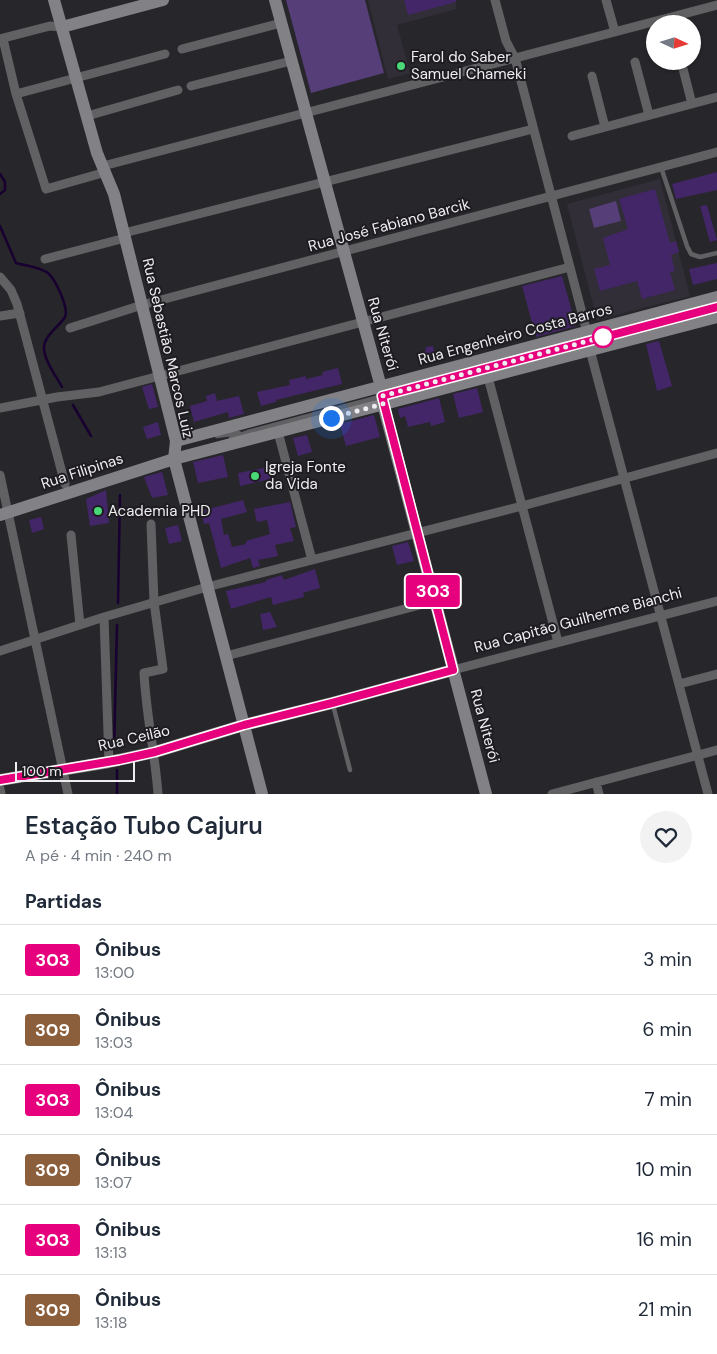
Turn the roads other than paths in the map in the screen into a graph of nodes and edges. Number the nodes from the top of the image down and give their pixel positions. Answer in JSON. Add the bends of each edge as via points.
{"nodes":[{"id":1,"x":54,"y":0,"type":"edge"},
{"id":2,"x":163,"y":0,"type":"edge"},
{"id":3,"x":275,"y":0,"type":"edge"},
{"id":4,"x":495,"y":0,"type":"edge"},
{"id":5,"x":606,"y":0,"type":"edge"},
{"id":6,"x":717,"y":5,"type":"edge"},
{"id":7,"x":281,"y":23,"type":"junction"},
{"id":8,"x":62,"y":27,"type":"junction"},
{"id":9,"x":615,"y":32,"type":"junction"},
{"id":10,"x":1,"y":39,"type":"edge"},
{"id":11,"x":182,"y":49,"type":"dead end"},
{"id":12,"x":165,"y":54,"type":"dead end"},
{"id":13,"x":515,"y":58,"type":"junction"},
{"id":14,"x":291,"y":61,"type":"junction"},
{"id":15,"x":635,"y":62,"type":"dead end"},
{"id":16,"x":683,"y":70,"type":"edge"},
{"id":17,"x":592,"y":76,"type":"dead end"},
{"id":18,"x":76,"y":78,"type":"junction"},
{"id":19,"x":191,"y":86,"type":"dead end"},
{"id":20,"x":178,"y":90,"type":"dead end"},
{"id":21,"x":16,"y":94,"type":"junction"},
{"id":22,"x":717,"y":97,"type":"edge"},
{"id":23,"x":692,"y":104,"type":"junction"},
{"id":24,"x":306,"y":113,"type":"junction"},
{"id":25,"x":649,"y":115,"type":"junction"},
{"id":26,"x":86,"y":116,"type":"junction"},
{"id":27,"x":605,"y":127,"type":"junction"},
{"id":28,"x":533,"y":129,"type":"junction"},
{"id":29,"x":572,"y":136,"type":"dead end"},
{"id":30,"x":717,"y":152,"type":"edge"},
{"id":31,"x":661,"y":167,"type":"junction"},
{"id":32,"x":104,"y":169,"type":"junction"},
{"id":33,"x":324,"y":182,"type":"junction"},
{"id":34,"x":551,"y":196,"type":"junction"},
{"id":35,"x":125,"y":235,"type":"junction"},
{"id":36,"x":343,"y":251,"type":"junction"},
{"id":37,"x":717,"y":253,"type":"edge"},
{"id":38,"x":45,"y":259,"type":"dead end"},
{"id":39,"x":570,"y":267,"type":"junction"},
{"id":40,"x":0,"y":277,"type":"edge"},
{"id":41,"x":717,"y":297,"type":"edge"},
{"id":42,"x":142,"y":305,"type":"junction"},
{"id":43,"x":717,"y":307,"type":"edge"},
{"id":44,"x":20,"y":313,"type":"junction"},
{"id":45,"x":0,"y":316,"type":"edge"},
{"id":46,"x":717,"y":317,"type":"edge"},
{"id":47,"x":363,"y":322,"type":"junction"},
{"id":48,"x":70,"y":328,"type":"dead end"},
{"id":49,"x":588,"y":332,"type":"junction"},
{"id":50,"x":590,"y":350,"type":"junction"},
{"id":51,"x":160,"y":376,"type":"junction"},
{"id":52,"x":488,"y":377,"type":"junction"},
{"id":53,"x":382,"y":396,"type":"junction"},
{"id":54,"x":42,"y":400,"type":"junction"},
{"id":55,"x":0,"y":408,"type":"edge"},
{"id":56,"x":248,"y":432,"type":"junction"},
{"id":57,"x":278,"y":432,"type":"junction"},
{"id":58,"x":176,"y":441,"type":"junction"},
{"id":59,"x":717,"y":453,"type":"edge"},
{"id":60,"x":174,"y":459,"type":"junction"},
{"id":61,"x":0,"y":475,"type":"edge"},
{"id":62,"x":624,"y":479,"type":"junction"},
{"id":63,"x":65,"y":484,"type":"dead end"},
{"id":64,"x":522,"y":506,"type":"junction"},
{"id":65,"x":4,"y":513,"type":"edge"},
{"id":66,"x":151,"y":524,"type":"dead end"},
{"id":67,"x":418,"y":533,"type":"junction"},
{"id":68,"x":71,"y":534,"type":"dead end"},
{"id":69,"x":312,"y":560,"type":"junction"},
{"id":70,"x":207,"y":587,"type":"junction"},
{"id":71,"x":436,"y":601,"type":"junction"},
{"id":72,"x":717,"y":601,"type":"edge"},
{"id":73,"x":154,"y":602,"type":"junction"},
{"id":74,"x":661,"y":616,"type":"junction"},
{"id":75,"x":104,"y":617,"type":"junction"},
{"id":76,"x":80,"y":625,"type":"junction"},
{"id":77,"x":35,"y":640,"type":"junction"},
{"id":78,"x":558,"y":642,"type":"junction"},
{"id":79,"x":0,"y":651,"type":"edge"},
{"id":80,"x":226,"y":656,"type":"junction"},
{"id":81,"x":453,"y":670,"type":"junction"},
{"id":82,"x":717,"y":674,"type":"edge"},
{"id":83,"x":679,"y":684,"type":"junction"},
{"id":84,"x":332,"y":703,"type":"junction"},
{"id":85,"x":244,"y":725,"type":"junction"},
{"id":86,"x":717,"y":750,"type":"edge"},
{"id":87,"x":155,"y":752,"type":"junction"},
{"id":88,"x":698,"y":755,"type":"junction"},
{"id":89,"x":109,"y":762,"type":"junction"},
{"id":90,"x":63,"y":769,"type":"junction"},
{"id":91,"x":350,"y":770,"type":"dead end"},
{"id":92,"x":0,"y":780,"type":"edge"},
{"id":93,"x":596,"y":782,"type":"junction"},
{"id":94,"x":0,"y":789,"type":"edge"},
{"id":95,"x":1,"y":794,"type":"edge"},
{"id":96,"x":68,"y":794,"type":"edge"},
{"id":97,"x":158,"y":794,"type":"edge"},
{"id":98,"x":262,"y":794,"type":"edge"},
{"id":99,"x":486,"y":794,"type":"edge"},
{"id":100,"x":552,"y":794,"type":"edge"},
{"id":101,"x":599,"y":794,"type":"edge"},
{"id":102,"x":708,"y":794,"type":"edge"}],
"edges":[{"from":1,"to":8,"type":"street","name":"Rua Sebastião Marcos Luiz"},
{"from":2,"to":8,"type":"street"},
{"from":3,"to":7,"type":"street","name":"Rua Niterói"},
{"from":4,"to":13,"type":"street","via":[[506,41]]},
{"from":5,"to":9,"type":"street"},
{"from":6,"to":9,"type":"street"},
{"from":7,"to":11,"type":"street"},
{"from":7,"to":14,"type":"street","name":"Rua Niterói"},
{"from":8,"to":10,"type":"street","via":[[50,26]]},
{"from":8,"to":18,"type":"street","name":"Rua Sebastião Marcos Luiz"},
{"from":9,"to":13,"type":"street"},
{"from":10,"to":21,"type":"street"},
{"from":12,"to":18,"type":"street"},
{"from":13,"to":24,"type":"street"},
{"from":13,"to":28,"type":"street"},
{"from":14,"to":19,"type":"street"},
{"from":14,"to":24,"type":"street","name":"Rua Niterói"},
{"from":15,"to":25,"type":"street"},
{"from":16,"to":23,"type":"street"},
{"from":17,"to":27,"type":"street"},
{"from":18,"to":21,"type":"street"},
{"from":18,"to":26,"type":"street","name":"Rua Sebastião Marcos Luiz"},
{"from":20,"to":26,"type":"street"},
{"from":21,"to":32,"type":"street","via":[[46,189]]},
{"from":22,"to":23,"type":"street"},
{"from":23,"to":25,"type":"street"},
{"from":24,"to":32,"type":"street"},
{"from":24,"to":33,"type":"street","name":"Rua Niterói"},
{"from":25,"to":27,"type":"street"},
{"from":26,"to":32,"type":"street","name":"Rua Sebastião Marcos Luiz"},
{"from":27,"to":29,"type":"street"},
{"from":28,"to":33,"type":"street"},
{"from":28,"to":34,"type":"street"},
{"from":30,"to":31,"type":"street","name":"Rua José Fabiano Barcik"},
{"from":31,"to":34,"type":"street","name":"Rua José Fabiano Barcik"},
{"from":31,"to":37,"type":"lane","via":[[692,254],[700,257]]},
{"from":32,"to":35,"type":"street","name":"Rua Sebastião Marcos Luiz"},
{"from":33,"to":35,"type":"street"},
{"from":33,"to":36,"type":"street","name":"Rua Niterói"},
{"from":34,"to":36,"type":"street","name":"Rua José Fabiano Barcik"},
{"from":34,"to":39,"type":"street"},
{"from":35,"to":38,"type":"street"},
{"from":35,"to":42,"type":"street","name":"Rua Sebastião Marcos Luiz"},
{"from":36,"to":42,"type":"street","name":"Rua José Fabiano Barcik"},
{"from":36,"to":47,"type":"street","name":"Rua Niterói"},
{"from":39,"to":47,"type":"street"},
{"from":39,"to":49,"type":"street"},
{"from":40,"to":44,"type":"street","via":[[11,290]]},
{"from":41,"to":49,"type":"street","name":"Rua Engenheiro Costa Barros"},
{"from":42,"to":48,"type":"street","name":"Rua José Fabiano Barcik"},
{"from":42,"to":51,"type":"street","name":"Rua Sebastião Marcos Luiz"},
{"from":43,"to":53,"type":"lane"},
{"from":44,"to":45,"type":"street"},
{"from":44,"to":54,"type":"street"},
{"from":46,"to":50,"type":"street","name":"Rua Engenheiro Costa Barros"},
{"from":47,"to":51,"type":"street"},
{"from":47,"to":53,"type":"street","name":"Rua Niterói"},
{"from":49,"to":53,"type":"street","name":"Rua Engenheiro Costa Barros"},
{"from":50,"to":52,"type":"street","name":"Rua Engenheiro Costa Barros"},
{"from":50,"to":62,"type":"street"},
{"from":51,"to":54,"type":"street","via":[[92,394]]},
{"from":51,"to":58,"type":"street","name":"Rua Sebastião Marcos Luiz"},
{"from":52,"to":53,"type":"street","name":"Rua Engenheiro Costa Barros"},
{"from":52,"to":64,"type":"street"},
{"from":53,"to":56,"type":"lane"},
{"from":53,"to":57,"type":"street","name":"Rua Engenheiro Costa Barros"},
{"from":53,"to":58,"type":"street","name":"Rua Engenheiro Costa Barros"},
{"from":53,"to":67,"type":"street","name":"Rua Niterói"},
{"from":54,"to":55,"type":"street"},
{"from":54,"to":63,"type":"street"},
{"from":56,"to":58,"type":"lane"},
{"from":56,"to":60,"type":"lane"},
{"from":57,"to":60,"type":"street","name":"Rua Engenheiro Costa Barros"},
{"from":57,"to":69,"type":"street"},
{"from":58,"to":60,"type":"street","name":"Rua Sebastião Marcos Luiz"},
{"from":59,"to":62,"type":"street"},
{"from":60,"to":65,"type":"street","name":"Rua Filipinas"},
{"from":60,"to":70,"type":"street","name":"Rua Sebastião Marcos Luiz"},
{"from":61,"to":65,"type":"street"},
{"from":62,"to":64,"type":"street"},
{"from":62,"to":74,"type":"street"},
{"from":64,"to":67,"type":"street"},
{"from":64,"to":78,"type":"street"},
{"from":65,"to":77,"type":"street"},
{"from":66,"to":73,"type":"street"},
{"from":67,"to":69,"type":"street"},
{"from":67,"to":71,"type":"street","name":"Rua Niterói"},
{"from":68,"to":76,"type":"street"},
{"from":69,"to":70,"type":"street"},
{"from":70,"to":73,"type":"street"},
{"from":70,"to":80,"type":"street","name":"Rua Sebastião Marcos Luiz"},
{"from":71,"to":80,"type":"street"},
{"from":71,"to":81,"type":"street","name":"Rua Niterói"},
{"from":72,"to":74,"type":"street","name":"Rua Capitão Guilherme Bianchi"},
{"from":73,"to":75,"type":"street"},
{"from":73,"to":87,"type":"street","via":[[163,670],[144,673]]},
{"from":74,"to":78,"type":"street","name":"Rua Capitão Guilherme Bianchi"},
{"from":74,"to":83,"type":"street"},
{"from":75,"to":76,"type":"street"},
{"from":75,"to":89,"type":"street"},
{"from":76,"to":77,"type":"street"},
{"from":77,"to":79,"type":"street"},
{"from":77,"to":90,"type":"street"},
{"from":78,"to":81,"type":"street","name":"Rua Capitão Guilherme Bianchi"},
{"from":80,"to":85,"type":"street","name":"Rua Sebastião Marcos Luiz"},
{"from":81,"to":84,"type":"street","name":"Rua Capitão Guilherme Bianchi"},
{"from":81,"to":99,"type":"street","name":"Rua Niterói"},
{"from":82,"to":83,"type":"street"},
{"from":83,"to":88,"type":"street"},
{"from":84,"to":85,"type":"street","name":"Rua Capitão Guilherme Bianchi"},
{"from":84,"to":91,"type":"lane"},
{"from":85,"to":87,"type":"street","name":"Rua Ceilão"},
{"from":85,"to":98,"type":"street","name":"Rua Sebastião Marcos Luiz"},
{"from":86,"to":88,"type":"street"},
{"from":87,"to":89,"type":"street","name":"Rua Ceilão"},
{"from":87,"to":97,"type":"street"},
{"from":88,"to":93,"type":"street"},
{"from":88,"to":102,"type":"street"},
{"from":89,"to":90,"type":"street","name":"Rua Ceilão"},
{"from":90,"to":92,"type":"street","name":"Rua Ceilão"},
{"from":90,"to":96,"type":"street"},
{"from":93,"to":100,"type":"street"},
{"from":93,"to":101,"type":"street"},
{"from":94,"to":95,"type":"street"}]}
